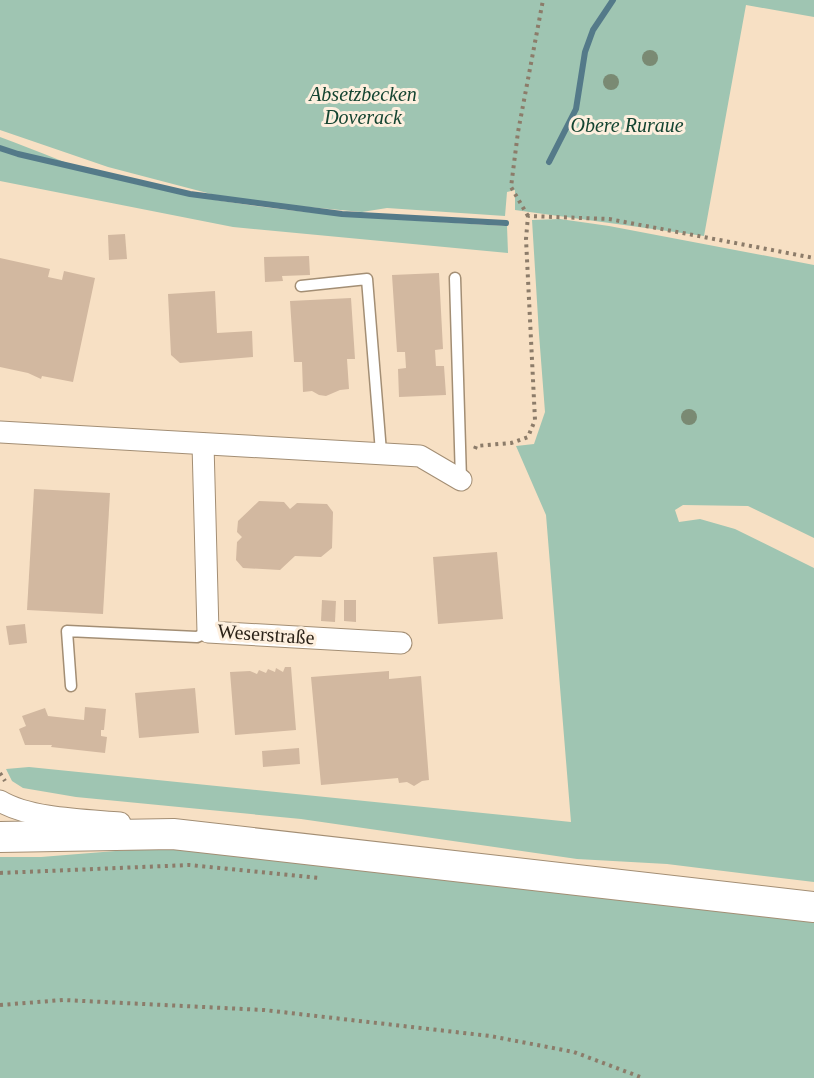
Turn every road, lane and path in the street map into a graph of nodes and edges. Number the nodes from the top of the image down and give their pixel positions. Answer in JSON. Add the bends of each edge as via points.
{"nodes":[{"id":1,"x":543,"y":0,"type":"edge"},
{"id":2,"x":528,"y":216,"type":"junction"},
{"id":3,"x":814,"y":258,"type":"edge"},
{"id":4,"x":455,"y":278,"type":"dead end"},
{"id":5,"x":302,"y":286,"type":"dead end"},
{"id":6,"x":0,"y":432,"type":"edge"},
{"id":7,"x":203,"y":444,"type":"junction"},
{"id":8,"x":381,"y":452,"type":"junction"},
{"id":9,"x":461,"y":480,"type":"junction"},
{"id":10,"x":208,"y":632,"type":"junction"},
{"id":11,"x":401,"y":643,"type":"dead end"},
{"id":12,"x":71,"y":686,"type":"dead end"},
{"id":13,"x":0,"y":801,"type":"edge"},
{"id":14,"x":173,"y":834,"type":"junction"},
{"id":15,"x":0,"y":837,"type":"edge"},
{"id":16,"x":0,"y":873,"type":"edge"},
{"id":17,"x":329,"y":879,"type":"dead end"},
{"id":18,"x":814,"y":907,"type":"edge"},
{"id":19,"x":0,"y":1005,"type":"edge"},
{"id":20,"x":643,"y":1078,"type":"edge"}],
"edges":[{"from":1,"to":2,"type":"path","via":[[511,187]]},
{"from":2,"to":3,"type":"path","via":[[609,219]]},
{"from":2,"to":9,"type":"path","via":[[535,420],[528,437],[511,443],[476,446]]},
{"from":4,"to":9,"type":"lane"},
{"from":5,"to":8,"type":"lane","via":[[367,279]]},
{"from":6,"to":7,"type":"street"},
{"from":7,"to":8,"type":"street"},
{"from":7,"to":10,"type":"street","name":"Weserstraße"},
{"from":8,"to":9,"type":"street","via":[[420,456]]},
{"from":10,"to":11,"type":"street","name":"Weserstraße"},
{"from":10,"to":12,"type":"lane","via":[[197,637],[67,631]]},
{"from":13,"to":14,"type":"street","via":[[12,809],[31,813],[158,827]]},
{"from":14,"to":15,"type":"main road"},
{"from":14,"to":18,"type":"main road"},
{"from":16,"to":17,"type":"path","via":[[189,865]]},
{"from":19,"to":20,"type":"path","via":[[63,1000],[264,1010],[511,1040],[574,1052]]}]}
